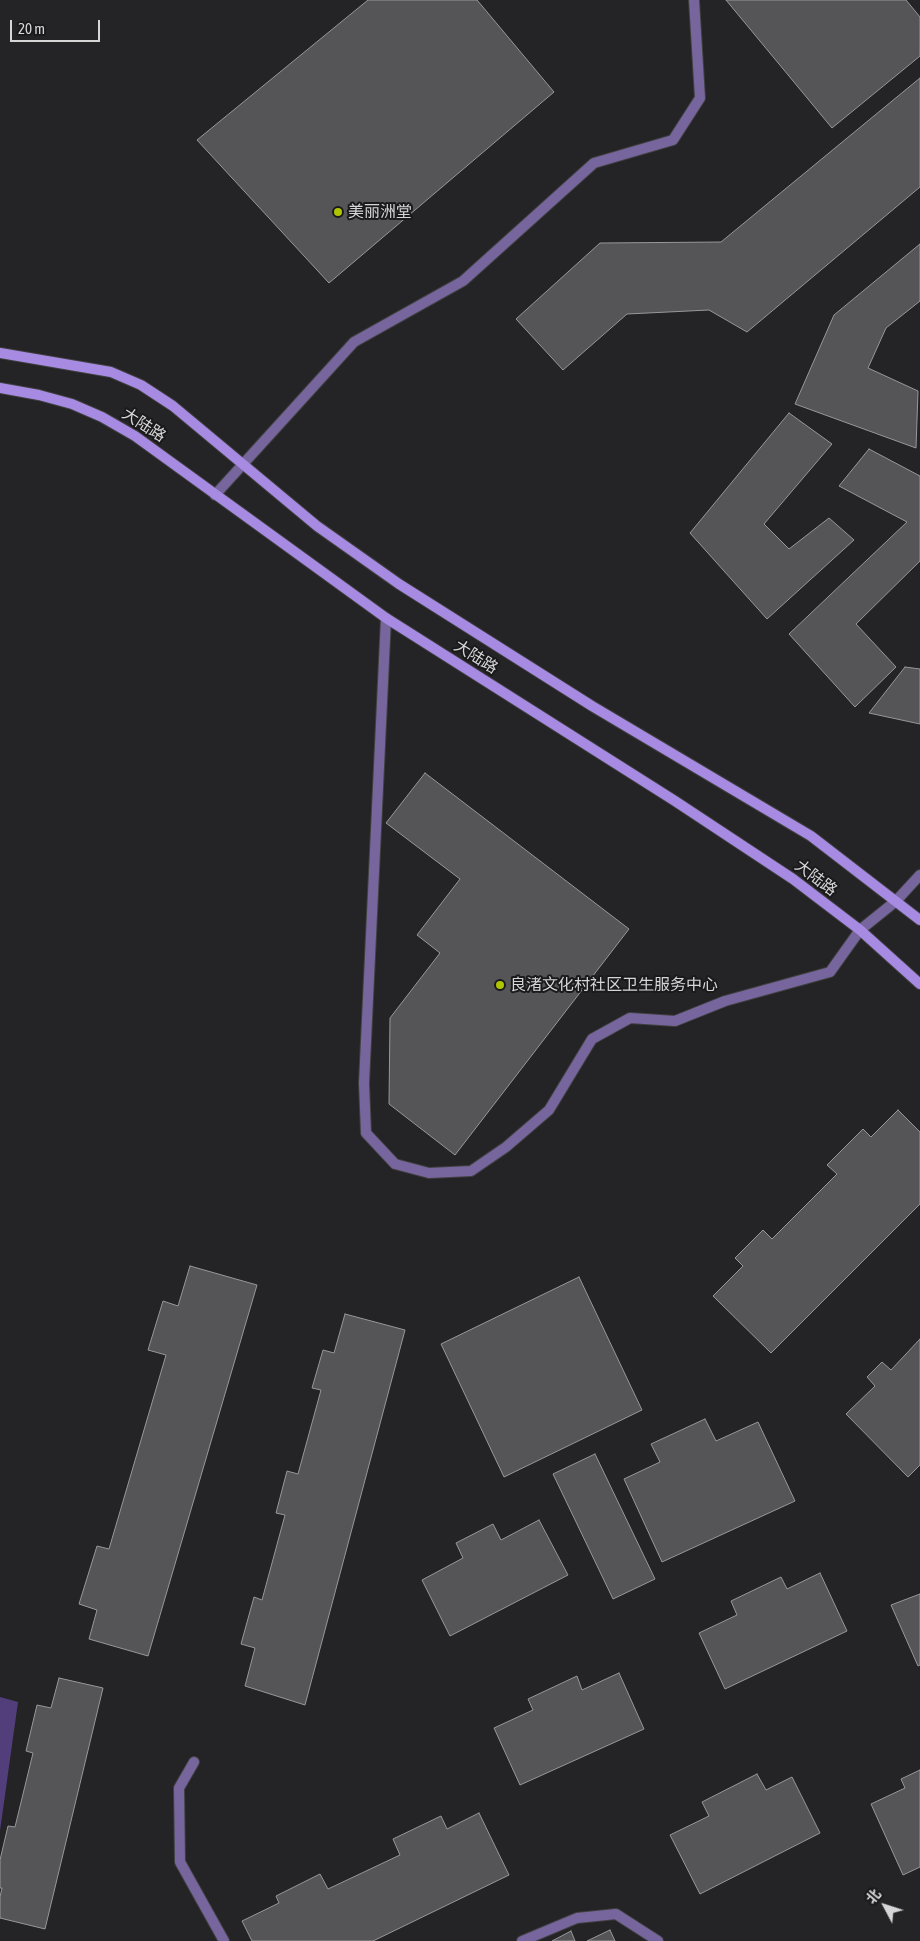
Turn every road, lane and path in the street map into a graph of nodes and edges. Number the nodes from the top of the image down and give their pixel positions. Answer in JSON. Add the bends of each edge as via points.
{"nodes":[{"id":1,"x":694,"y":0,"type":"edge"},
{"id":2,"x":0,"y":353,"type":"edge"},
{"id":3,"x":0,"y":388,"type":"edge"},
{"id":4,"x":243,"y":465,"type":"junction"},
{"id":5,"x":215,"y":495,"type":"junction"},
{"id":6,"x":386,"y":618,"type":"junction"},
{"id":7,"x":920,"y":876,"type":"edge"},
{"id":8,"x":896,"y":901,"type":"junction"},
{"id":9,"x":920,"y":920,"type":"edge"},
{"id":10,"x":860,"y":930,"type":"junction"},
{"id":11,"x":920,"y":984,"type":"edge"},
{"id":12,"x":194,"y":1762,"type":"dead end"},
{"id":13,"x":224,"y":1941,"type":"edge"},
{"id":14,"x":522,"y":1941,"type":"edge"},
{"id":15,"x":658,"y":1941,"type":"edge"}],
"edges":[{"from":1,"to":4,"type":"street","via":[[700,98],[673,140],[594,163],[463,281],[354,342]]},
{"from":2,"to":4,"type":"main road","name":"大陆路","via":[[110,372],[141,385],[173,406]]},
{"from":3,"to":5,"type":"main road","name":"大陆路","via":[[72,404],[102,417],[135,436]]},
{"from":4,"to":5,"type":"street"},
{"from":4,"to":8,"type":"main road","name":"大陆路","via":[[317,526],[399,584],[592,706],[811,836]]},
{"from":5,"to":6,"type":"main road","name":"大陆路"},
{"from":6,"to":10,"type":"main road","name":"大陆路","via":[[762,858]]},
{"from":6,"to":10,"type":"street","via":[[364,1083],[366,1134],[395,1164],[429,1174],[472,1171],[506,1148],[549,1110],[592,1039],[630,1018],[676,1021],[725,1001],[830,972]]},
{"from":7,"to":8,"type":"street"},
{"from":8,"to":9,"type":"main road","name":"大陆路"},
{"from":8,"to":10,"type":"street"},
{"from":10,"to":11,"type":"main road","name":"大陆路"},
{"from":12,"to":13,"type":"street","via":[[179,1788],[180,1862]]},
{"from":14,"to":15,"type":"street","via":[[578,1918],[616,1914]]}]}
